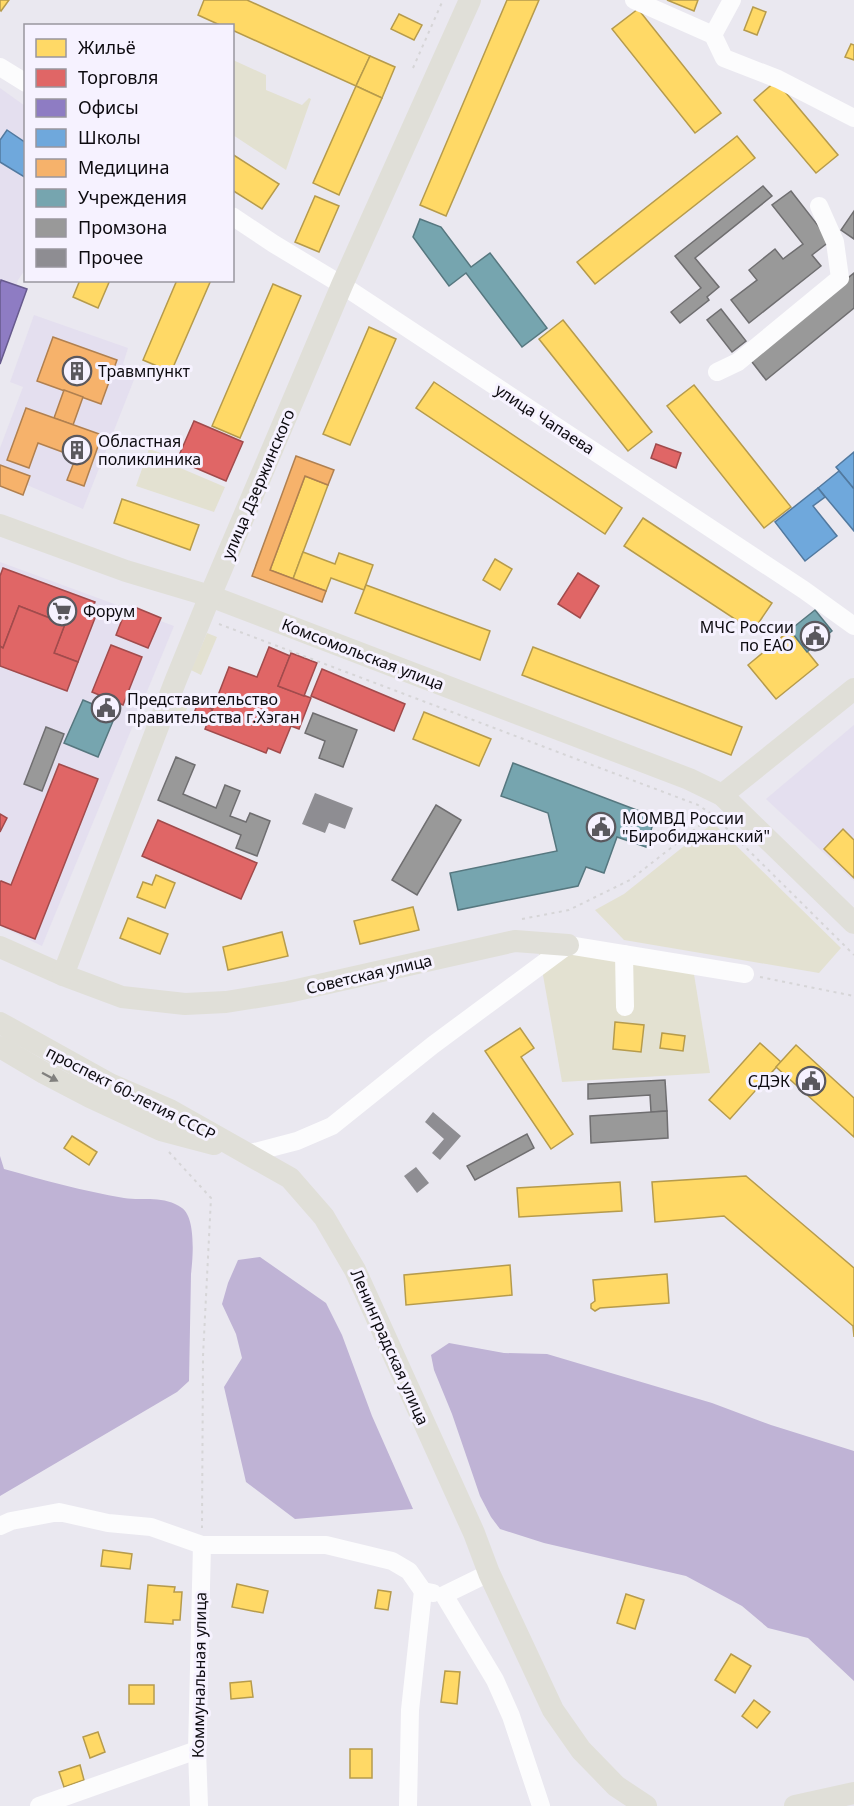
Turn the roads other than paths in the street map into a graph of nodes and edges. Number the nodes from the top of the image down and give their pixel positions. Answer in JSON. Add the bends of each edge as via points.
{"nodes":[{"id":1,"x":470,"y":0,"type":"edge"},
{"id":2,"x":634,"y":0,"type":"edge"},
{"id":3,"x":730,"y":3,"type":"edge"},
{"id":4,"x":713,"y":35,"type":"junction"},
{"id":5,"x":0,"y":67,"type":"edge"},
{"id":6,"x":24,"y":82,"type":"edge"},
{"id":7,"x":854,"y":118,"type":"edge"},
{"id":8,"x":819,"y":206,"type":"dead end"},
{"id":9,"x":234,"y":217,"type":"edge"},
{"id":10,"x":342,"y":285,"type":"junction"},
{"id":11,"x":717,"y":372,"type":"dead end"},
{"id":12,"x":0,"y":525,"type":"edge"},
{"id":13,"x":210,"y":596,"type":"junction"},
{"id":14,"x":854,"y":626,"type":"edge"},
{"id":15,"x":854,"y":689,"type":"edge"},
{"id":16,"x":717,"y":805,"type":"junction"},
{"id":17,"x":854,"y":923,"type":"edge"},
{"id":18,"x":568,"y":945,"type":"junction"},
{"id":19,"x":0,"y":947,"type":"edge"},
{"id":20,"x":624,"y":954,"type":"junction"},
{"id":21,"x":745,"y":974,"type":"road end"},
{"id":22,"x":63,"y":975,"type":"junction"},
{"id":23,"x":625,"y":1007,"type":"dead end"},
{"id":24,"x":6,"y":1039,"type":"edge"},
{"id":25,"x":247,"y":1154,"type":"junction"},
{"id":26,"x":0,"y":1526,"type":"edge"},
{"id":27,"x":202,"y":1545,"type":"junction"},
{"id":28,"x":489,"y":1572,"type":"junction"},
{"id":29,"x":423,"y":1591,"type":"junction"},
{"id":30,"x":444,"y":1595,"type":"junction"},
{"id":31,"x":197,"y":1750,"type":"junction"},
{"id":32,"x":854,"y":1793,"type":"edge"},
{"id":33,"x":39,"y":1806,"type":"edge"},
{"id":34,"x":199,"y":1806,"type":"edge"},
{"id":35,"x":408,"y":1806,"type":"edge"},
{"id":36,"x":541,"y":1806,"type":"edge"},
{"id":37,"x":646,"y":1806,"type":"edge"},
{"id":38,"x":795,"y":1806,"type":"edge"}],
"edges":[{"from":1,"to":10,"type":"main road","name":"улица Дзержинского"},
{"from":2,"to":4,"type":"street"},
{"from":3,"to":4,"type":"street"},
{"from":4,"to":7,"type":"street","via":[[724,58],[778,79]]},
{"from":5,"to":6,"type":"street"},
{"from":8,"to":11,"type":"street","via":[[835,243],[840,278],[738,362]]},
{"from":9,"to":10,"type":"street","name":"улица Чапаева"},
{"from":10,"to":13,"type":"main road","name":"улица Дзержинского"},
{"from":10,"to":14,"type":"street","name":"улица Чапаева"},
{"from":12,"to":13,"type":"main road","name":"Комсомольская улица","via":[[126,571]]},
{"from":13,"to":16,"type":"main road","name":"Комсомольская улица","via":[[689,779]]},
{"from":13,"to":22,"type":"main road","name":"улица Дзержинского"},
{"from":15,"to":16,"type":"main road"},
{"from":16,"to":17,"type":"main road"},
{"from":18,"to":20,"type":"street","name":"Советская улица"},
{"from":18,"to":22,"type":"main road","name":"Советская улица","via":[[514,941],[288,992],[226,1002],[186,1004],[122,997]]},
{"from":18,"to":25,"type":"street","via":[[332,1126],[297,1141]]},
{"from":19,"to":22,"type":"main road","name":"Советская улица"},
{"from":20,"to":21,"type":"street","name":"Советская улица"},
{"from":20,"to":23,"type":"street"},
{"from":24,"to":25,"type":"main road","name":"проспект 60-летия СССР","via":[[170,1110]]},
{"from":25,"to":28,"type":"main road","name":"Ленинградская улица","via":[[290,1178],[324,1217],[356,1270]]},
{"from":26,"to":27,"type":"street","via":[[59,1512],[151,1527]]},
{"from":27,"to":29,"type":"street","via":[[326,1545],[392,1561],[409,1571]]},
{"from":27,"to":31,"type":"street","name":"Коммунальная улица"},
{"from":28,"to":30,"type":"street"},
{"from":28,"to":37,"type":"main road","name":"Ленинградская улица","via":[[553,1710],[581,1750],[616,1786]]},
{"from":29,"to":30,"type":"street"},
{"from":29,"to":35,"type":"street","via":[[410,1710]]},
{"from":30,"to":36,"type":"street","via":[[495,1680]]},
{"from":31,"to":33,"type":"street"},
{"from":31,"to":34,"type":"street","name":"Коммунальная улица"},
{"from":32,"to":38,"type":"main road"}]}
